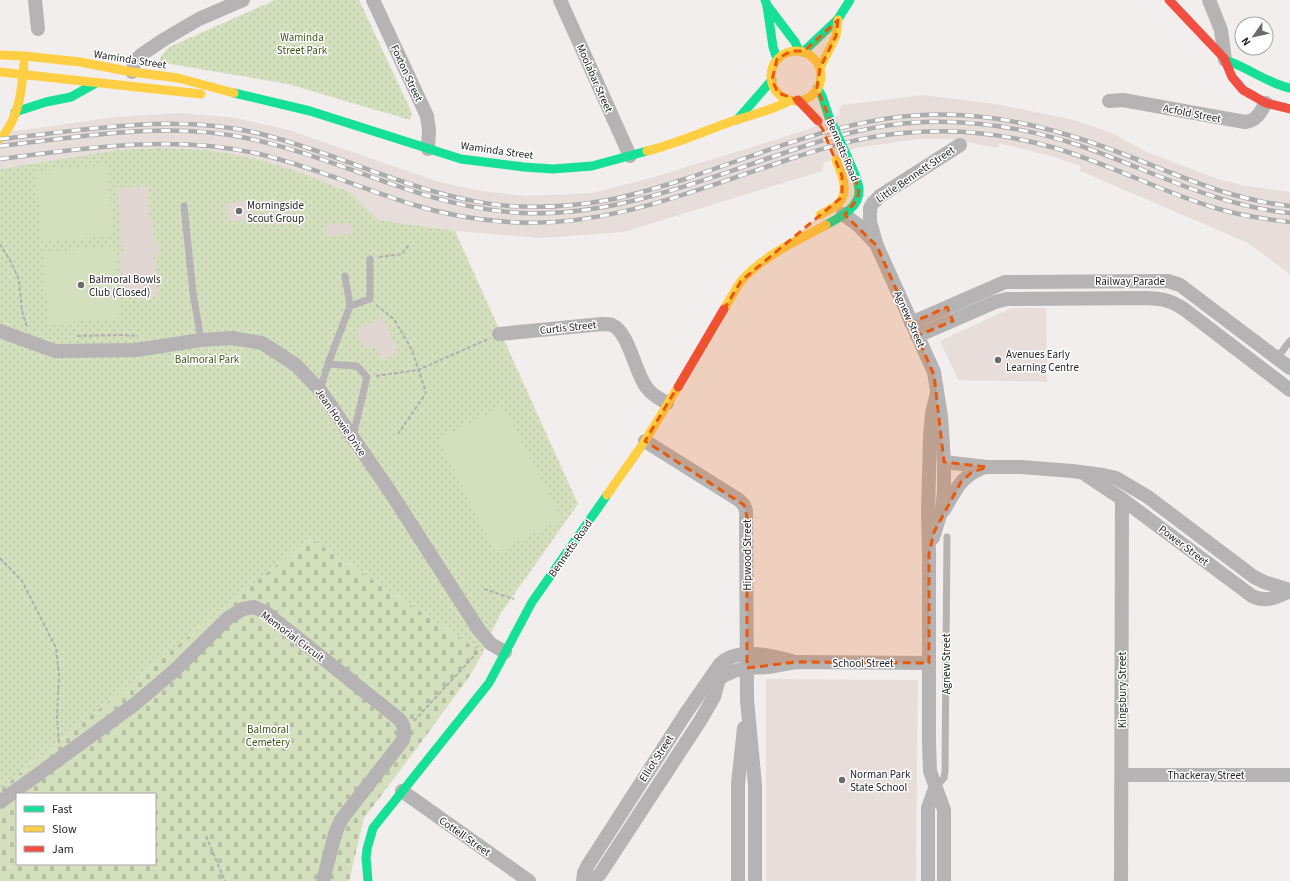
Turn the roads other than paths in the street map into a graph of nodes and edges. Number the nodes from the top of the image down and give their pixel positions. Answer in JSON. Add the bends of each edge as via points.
{"nodes":[{"id":1,"x":35,"y":0,"type":"edge"},
{"id":2,"x":243,"y":0,"type":"edge"},
{"id":3,"x":373,"y":0,"type":"edge"},
{"id":4,"x":560,"y":0,"type":"edge"},
{"id":5,"x":850,"y":0,"type":"edge"},
{"id":6,"x":1169,"y":0,"type":"edge"},
{"id":7,"x":1209,"y":0,"type":"edge"},
{"id":8,"x":766,"y":2,"type":"edge"},
{"id":9,"x":838,"y":20,"type":"junction"},
{"id":10,"x":38,"y":28,"type":"dead end"},
{"id":11,"x":801,"y":51,"type":"junction"},
{"id":12,"x":0,"y":55,"type":"edge"},
{"id":13,"x":11,"y":55,"type":"junction"},
{"id":14,"x":24,"y":56,"type":"junction"},
{"id":15,"x":777,"y":59,"type":"junction"},
{"id":16,"x":1225,"y":60,"type":"junction"},
{"id":17,"x":820,"y":68,"type":"junction"},
{"id":18,"x":0,"y":72,"type":"edge"},
{"id":19,"x":132,"y":72,"type":"junction"},
{"id":20,"x":10,"y":73,"type":"junction"},
{"id":21,"x":23,"y":75,"type":"junction"},
{"id":22,"x":772,"y":80,"type":"junction"},
{"id":23,"x":96,"y":83,"type":"junction"},
{"id":24,"x":9,"y":84,"type":"dead end"},
{"id":25,"x":817,"y":88,"type":"junction"},
{"id":26,"x":1290,"y":88,"type":"edge"},
{"id":27,"x":255,"y":99,"type":"junction"},
{"id":28,"x":794,"y":100,"type":"junction"},
{"id":29,"x":1109,"y":101,"type":"dead end"},
{"id":30,"x":1266,"y":102,"type":"junction"},
{"id":31,"x":1290,"y":109,"type":"edge"},
{"id":32,"x":15,"y":112,"type":"junction"},
{"id":33,"x":737,"y":120,"type":"junction"},
{"id":34,"x":820,"y":124,"type":"dead end"},
{"id":35,"x":0,"y":138,"type":"edge"},
{"id":36,"x":960,"y":145,"type":"dead end"},
{"id":37,"x":428,"y":149,"type":"junction"},
{"id":38,"x":630,"y":156,"type":"junction"},
{"id":39,"x":834,"y":157,"type":"dead end"},
{"id":40,"x":872,"y":204,"type":"joint"},
{"id":41,"x":184,"y":206,"type":"dead end"},
{"id":42,"x":843,"y":214,"type":"junction"},
{"id":43,"x":787,"y":246,"type":"junction"},
{"id":44,"x":878,"y":246,"type":"junction"},
{"id":45,"x":370,"y":258,"type":"road end"},
{"id":46,"x":344,"y":276,"type":"dead end"},
{"id":47,"x":350,"y":306,"type":"junction"},
{"id":48,"x":948,"y":306,"type":"junction"},
{"id":49,"x":953,"y":320,"type":"junction"},
{"id":50,"x":911,"y":323,"type":"junction"},
{"id":51,"x":0,"y":331,"type":"edge"},
{"id":52,"x":498,"y":334,"type":"road end"},
{"id":53,"x":917,"y":336,"type":"junction"},
{"id":54,"x":201,"y":340,"type":"junction"},
{"id":55,"x":1290,"y":340,"type":"edge"},
{"id":56,"x":1277,"y":358,"type":"junction"},
{"id":57,"x":328,"y":364,"type":"junction"},
{"id":58,"x":1290,"y":368,"type":"edge"},
{"id":59,"x":320,"y":390,"type":"junction"},
{"id":60,"x":1290,"y":390,"type":"edge"},
{"id":61,"x":937,"y":393,"type":"junction"},
{"id":62,"x":667,"y":403,"type":"junction"},
{"id":63,"x":353,"y":437,"type":"junction"},
{"id":64,"x":644,"y":441,"type":"junction"},
{"id":65,"x":944,"y":462,"type":"junction"},
{"id":66,"x":987,"y":466,"type":"junction"},
{"id":67,"x":1082,"y":472,"type":"junction"},
{"id":68,"x":1122,"y":499,"type":"junction"},
{"id":69,"x":938,"y":521,"type":"junction"},
{"id":70,"x":947,"y":537,"type":"dead end"},
{"id":71,"x":929,"y":554,"type":"junction"},
{"id":72,"x":1290,"y":591,"type":"edge"},
{"id":73,"x":505,"y":652,"type":"junction"},
{"id":74,"x":747,"y":662,"type":"junction"},
{"id":75,"x":929,"y":663,"type":"junction"},
{"id":76,"x":747,"y":700,"type":"junction"},
{"id":77,"x":1122,"y":775,"type":"junction"},
{"id":78,"x":1290,"y":775,"type":"edge"},
{"id":79,"x":935,"y":788,"type":"junction"},
{"id":80,"x":402,"y":791,"type":"junction"},
{"id":81,"x":0,"y":802,"type":"edge"},
{"id":82,"x":366,"y":858,"type":"junction"},
{"id":83,"x":358,"y":877,"type":"dead end"},
{"id":84,"x":323,"y":881,"type":"edge"},
{"id":85,"x":368,"y":881,"type":"edge"},
{"id":86,"x":529,"y":881,"type":"edge"},
{"id":87,"x":583,"y":881,"type":"edge"},
{"id":88,"x":593,"y":881,"type":"edge"},
{"id":89,"x":738,"y":881,"type":"edge"},
{"id":90,"x":755,"y":881,"type":"edge"},
{"id":91,"x":928,"y":881,"type":"edge"},
{"id":92,"x":944,"y":881,"type":"edge"},
{"id":93,"x":1121,"y":881,"type":"edge"}],
"edges":[{"from":1,"to":10,"type":"street"},
{"from":2,"to":19,"type":"street","via":[[200,19],[163,40],[135,61]]},
{"from":3,"to":37,"type":"street","name":"Foxton Street","via":[[427,116]]},
{"from":4,"to":38,"type":"street","name":"Moolabar Street"},
{"from":5,"to":9,"type":"main road"},
{"from":6,"to":16,"type":"main road"},
{"from":7,"to":16,"type":"street","via":[[1221,30]]},
{"from":8,"to":11,"type":"main road"},
{"from":8,"to":15,"type":"main road"},
{"from":9,"to":11,"type":"main road"},
{"from":9,"to":17,"type":"main road","via":[[836,36]]},
{"from":11,"to":15,"type":"main road","via":[[791,51]]},
{"from":11,"to":17,"type":"main road","via":[[810,55]]},
{"from":12,"to":13,"type":"main road","name":"Waminda Street"},
{"from":13,"to":14,"type":"main road","name":"Waminda Street"},
{"from":13,"to":20,"type":"main road"},
{"from":14,"to":19,"type":"main road","name":"Waminda Street","via":[[80,62]]},
{"from":14,"to":21,"type":"main road"},
{"from":15,"to":22,"type":"main road","via":[[773,65]]},
{"from":16,"to":26,"type":"main road","via":[[1245,67],[1272,84]]},
{"from":16,"to":30,"type":"main road","via":[[1233,79],[1249,93]]},
{"from":17,"to":25,"type":"main road","via":[[820,82]]},
{"from":18,"to":20,"type":"main road","name":"Waminda Street"},
{"from":19,"to":27,"type":"main road","name":"Waminda Street","via":[[178,78]]},
{"from":20,"to":21,"type":"main road","name":"Waminda Street"},
{"from":20,"to":24,"type":"main road"},
{"from":21,"to":23,"type":"main road","name":"Waminda Street"},
{"from":21,"to":32,"type":"main road"},
{"from":22,"to":28,"type":"main road","via":[[778,92]]},
{"from":22,"to":33,"type":"main road","name":"Waminda Street"},
{"from":23,"to":27,"type":"main road","name":"Waminda Street"},
{"from":23,"to":32,"type":"main road","via":[[71,97]]},
{"from":25,"to":28,"type":"main road","via":[[806,98]]},
{"from":25,"to":42,"type":"main road","name":"Bennetts Road","bridge":true,"via":[[860,192],[853,206]]},
{"from":27,"to":37,"type":"main road","name":"Waminda Street","via":[[310,111]]},
{"from":28,"to":33,"type":"main road","name":"Waminda Street"},
{"from":28,"to":34,"type":"main road","name":"Bennetts Road"},
{"from":29,"to":30,"type":"street","name":"Acfold Street","via":[[1123,100],[1245,122],[1255,118]]},
{"from":30,"to":31,"type":"main road"},
{"from":32,"to":35,"type":"main road","via":[[8,130]]},
{"from":33,"to":38,"type":"main road","name":"Waminda Street"},
{"from":36,"to":40,"type":"street","name":"Little Bennett Street","via":[[882,194]]},
{"from":37,"to":38,"type":"main road","name":"Waminda Street","via":[[461,159],[524,168],[592,166]]},
{"from":39,"to":43,"type":"main road","name":"Bennetts Road","via":[[844,184],[840,200]]},
{"from":40,"to":44,"type":"street","name":"Agnew Street","via":[[870,220]]},
{"from":41,"to":54,"type":"lane","via":[[193,293]]},
{"from":42,"to":43,"type":"main road","name":"Bennetts Road"},
{"from":42,"to":44,"type":"street","name":"Agnew Street"},
{"from":43,"to":62,"type":"main road","name":"Bennetts Road","via":[[756,266],[741,281]]},
{"from":44,"to":50,"type":"street","name":"Agnew Street"},
{"from":45,"to":47,"type":"lane","via":[[370,299]]},
{"from":46,"to":47,"type":"lane"},
{"from":47,"to":57,"type":"lane"},
{"from":48,"to":49,"type":"street"},
{"from":48,"to":50,"type":"street","name":"Railway Parade"},
{"from":48,"to":56,"type":"street","name":"Railway Parade","via":[[1009,281],[1168,281],[1180,285]]},
{"from":49,"to":53,"type":"street","name":"Railway Parade"},
{"from":49,"to":60,"type":"street","name":"Railway Parade","via":[[1000,300],[1012,298],[1166,299],[1184,309]]},
{"from":50,"to":53,"type":"street","name":"Agnew Street"},
{"from":51,"to":54,"type":"street","name":"Jean Howie Drive","via":[[54,351],[150,349]]},
{"from":52,"to":62,"type":"street","name":"Curtis Street","via":[[612,325],[619,330],[624,339],[646,387]]},
{"from":53,"to":61,"type":"street","name":"Agnew Street","via":[[934,372]]},
{"from":54,"to":59,"type":"street","name":"Jean Howie Drive","via":[[232,338],[262,343],[296,365]]},
{"from":55,"to":56,"type":"lane"},
{"from":56,"to":58,"type":"street","name":"Railway Parade"},
{"from":57,"to":59,"type":"lane"},
{"from":57,"to":63,"type":"lane","via":[[357,366],[367,377]]},
{"from":59,"to":63,"type":"street","name":"Jean Howie Drive"},
{"from":61,"to":65,"type":"street","name":"Agnew Street"},
{"from":61,"to":71,"type":"street","name":"Agnew Street","via":[[930,430]]},
{"from":62,"to":64,"type":"main road","name":"Bennetts Road"},
{"from":63,"to":73,"type":"street","name":"Jean Howie Drive","via":[[479,630],[491,644]]},
{"from":64,"to":73,"type":"main road","name":"Bennetts Road","via":[[532,602]]},
{"from":64,"to":74,"type":"street","name":"Hipwood Street","via":[[739,500],[745,507]]},
{"from":65,"to":66,"type":"street","name":"Power Street"},
{"from":65,"to":69,"type":"street","name":"Agnew Street","via":[[943,500]]},
{"from":66,"to":67,"type":"street","name":"Power Street"},
{"from":66,"to":69,"type":"street","name":"Power Street","via":[[965,478]]},
{"from":67,"to":68,"type":"street","name":"Power Street"},
{"from":67,"to":72,"type":"street","name":"Power Street","via":[[1112,477],[1123,482],[1148,497],[1251,575]]},
{"from":68,"to":72,"type":"street","name":"Power Street","via":[[1252,596],[1272,599]]},
{"from":68,"to":77,"type":"street","name":"Kingsbury Street"},
{"from":69,"to":71,"type":"street","name":"Agnew Street"},
{"from":70,"to":79,"type":"lane","name":"Agnew Street","via":[[945,771],[944,778]]},
{"from":71,"to":75,"type":"street","name":"Agnew Street"},
{"from":73,"to":80,"type":"main road","name":"Bennetts Road","via":[[488,683]]},
{"from":74,"to":75,"type":"street","name":"School Street","via":[[768,667],[796,662]]},
{"from":74,"to":76,"type":"street","name":"Hipwood Street"},
{"from":74,"to":87,"type":"street","name":"Elliot Street","via":[[732,656],[718,667],[588,865]]},
{"from":74,"to":88,"type":"street","name":"Elliot Street","via":[[725,674],[720,680],[714,697],[700,721]]},
{"from":75,"to":79,"type":"street","name":"Agnew Street","via":[[929,769]]},
{"from":76,"to":89,"type":"street","name":"Hipwood Street","via":[[738,784]]},
{"from":76,"to":90,"type":"street","name":"Hipwood Street","via":[[755,778]]},
{"from":77,"to":78,"type":"street","name":"Thackeray Street"},
{"from":77,"to":93,"type":"street","name":"Kingsbury Street"},
{"from":79,"to":91,"type":"street","name":"Agnew Street","via":[[928,808]]},
{"from":79,"to":92,"type":"street","name":"Agnew Street","via":[[944,810]]},
{"from":80,"to":82,"type":"main road","name":"Bennetts Road","via":[[373,828]]},
{"from":80,"to":86,"type":"street","name":"Cottell Street"},
{"from":81,"to":84,"type":"street","name":"Memorial Circuit","via":[[135,704],[170,675],[228,618],[243,608],[254,607],[265,612],[403,723],[403,740],[341,820]]},
{"from":82,"to":83,"type":"main road","name":"Bennetts Road"},
{"from":82,"to":85,"type":"main road","name":"Bennetts Road"}]}
